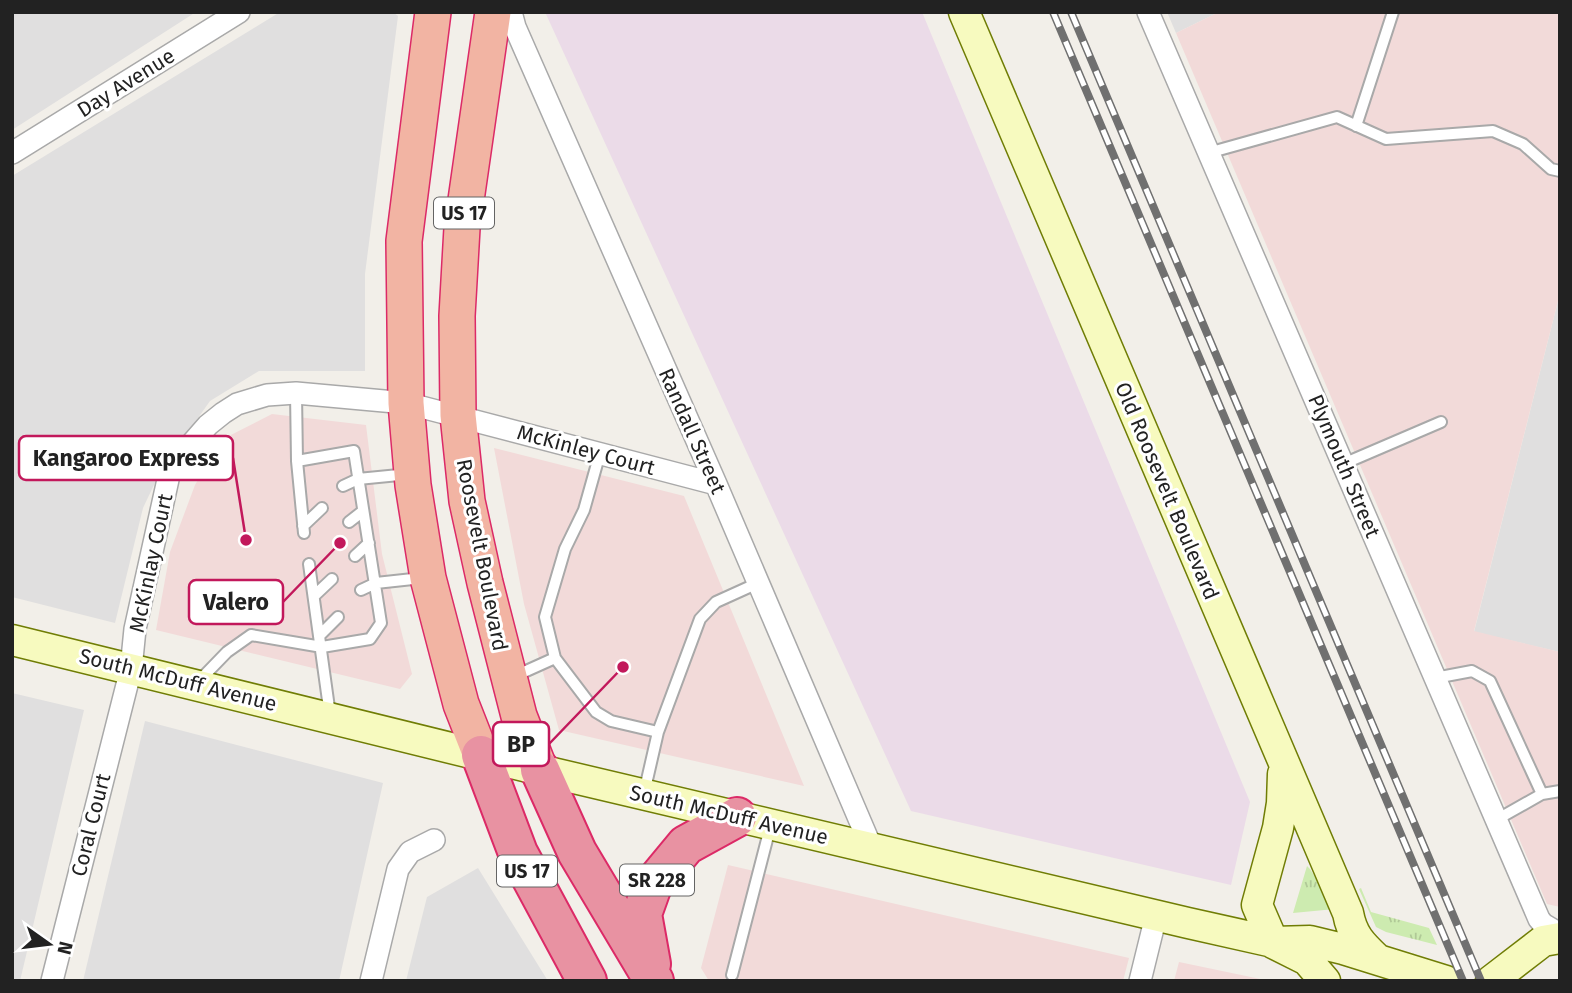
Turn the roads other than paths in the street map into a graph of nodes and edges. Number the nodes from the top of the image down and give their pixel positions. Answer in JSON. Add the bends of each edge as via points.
{"nodes":[{"id":1,"x":239,"y":12,"type":"edge"},
{"id":2,"x":493,"y":12,"type":"edge"},
{"id":3,"x":511,"y":12,"type":"edge"},
{"id":4,"x":964,"y":12,"type":"edge"},
{"id":5,"x":1148,"y":12,"type":"edge"},
{"id":6,"x":1393,"y":12,"type":"edge"},
{"id":7,"x":426,"y":22,"type":"edge"},
{"id":8,"x":1356,"y":125,"type":"junction"},
{"id":9,"x":12,"y":153,"type":"edge"},
{"id":10,"x":1208,"y":153,"type":"junction"},
{"id":11,"x":1560,"y":171,"type":"edge"},
{"id":12,"x":296,"y":393,"type":"junction"},
{"id":13,"x":406,"y":404,"type":"junction"},
{"id":14,"x":458,"y":415,"type":"junction"},
{"id":15,"x":1441,"y":422,"type":"dead end"},
{"id":16,"x":600,"y":453,"type":"junction"},
{"id":17,"x":297,"y":461,"type":"junction"},
{"id":18,"x":1343,"y":464,"type":"junction"},
{"id":19,"x":412,"y":474,"type":"junction"},
{"id":20,"x":358,"y":479,"type":"junction"},
{"id":21,"x":716,"y":484,"type":"junction"},
{"id":22,"x":343,"y":486,"type":"dead end"},
{"id":23,"x":322,"y":508,"type":"dead end"},
{"id":24,"x":363,"y":511,"type":"junction"},
{"id":25,"x":349,"y":523,"type":"dead end"},
{"id":26,"x":369,"y":543,"type":"junction"},
{"id":27,"x":355,"y":556,"type":"dead end"},
{"id":28,"x":311,"y":565,"type":"dead end"},
{"id":29,"x":428,"y":578,"type":"junction"},
{"id":30,"x":332,"y":579,"type":"dead end"},
{"id":31,"x":376,"y":583,"type":"junction"},
{"id":32,"x":758,"y":583,"type":"junction"},
{"id":33,"x":361,"y":590,"type":"dead end"},
{"id":34,"x":314,"y":596,"type":"junction"},
{"id":35,"x":338,"y":617,"type":"dead end"},
{"id":36,"x":12,"y":640,"type":"edge"},
{"id":37,"x":321,"y":641,"type":"junction"},
{"id":38,"x":555,"y":658,"type":"junction"},
{"id":39,"x":131,"y":669,"type":"junction"},
{"id":40,"x":509,"y":678,"type":"junction"},
{"id":41,"x":1435,"y":678,"type":"junction"},
{"id":42,"x":196,"y":685,"type":"junction"},
{"id":43,"x":330,"y":718,"type":"junction"},
{"id":44,"x":658,"y":732,"type":"junction"},
{"id":45,"x":481,"y":755,"type":"junction"},
{"id":46,"x":1283,"y":765,"type":"junction"},
{"id":47,"x":540,"y":770,"type":"junction"},
{"id":48,"x":1560,"y":791,"type":"edge"},
{"id":49,"x":1542,"y":794,"type":"junction"},
{"id":50,"x":644,"y":795,"type":"junction"},
{"id":51,"x":1496,"y":820,"type":"junction"},
{"id":52,"x":754,"y":821,"type":"junction"},
{"id":53,"x":434,"y":840,"type":"dead end"},
{"id":54,"x":872,"y":849,"type":"junction"},
{"id":55,"x":1156,"y":916,"type":"junction"},
{"id":56,"x":1553,"y":930,"type":"edge"},
{"id":57,"x":1273,"y":942,"type":"junction"},
{"id":58,"x":1381,"y":962,"type":"junction"},
{"id":59,"x":732,"y":975,"type":"dead end"},
{"id":60,"x":52,"y":981,"type":"edge"},
{"id":61,"x":372,"y":981,"type":"edge"},
{"id":62,"x":587,"y":981,"type":"edge"},
{"id":63,"x":654,"y":981,"type":"edge"},
{"id":64,"x":1140,"y":981,"type":"edge"},
{"id":65,"x":1325,"y":981,"type":"edge"},
{"id":66,"x":1446,"y":981,"type":"edge"},
{"id":67,"x":1491,"y":981,"type":"edge"}],
"edges":[{"from":1,"to":9,"type":"street","name":"Day Avenue"},
{"from":2,"to":14,"type":"highway","name":"Roosevelt Boulevard","number":"US 17","via":[[462,228]]},
{"from":3,"to":21,"type":"street","name":"Randall Street"},
{"from":4,"to":46,"type":"main road","name":"Old Roosevelt Boulevard"},
{"from":5,"to":10,"type":"street","name":"Plymouth Street"},
{"from":6,"to":8,"type":"lane"},
{"from":7,"to":13,"type":"highway","number":"US 17","via":[[404,241]]},
{"from":8,"to":10,"type":"lane","via":[[1337,117]]},
{"from":8,"to":11,"type":"lane","via":[[1385,139],[1493,131],[1522,144],[1551,169]]},
{"from":10,"to":18,"type":"street","name":"Plymouth Street"},
{"from":12,"to":13,"type":"street","name":"McKinlay Court"},
{"from":12,"to":17,"type":"lane"},
{"from":12,"to":39,"type":"street","name":"McKinlay Court","via":[[267,395],[223,413],[180,457],[169,475],[135,629]]},
{"from":13,"to":14,"type":"street","name":"McKinley Court"},
{"from":13,"to":19,"type":"highway","number":"US 17"},
{"from":14,"to":16,"type":"street","name":"McKinley Court"},
{"from":14,"to":40,"type":"highway","name":"Roosevelt Boulevard","number":"US 17","via":[[467,501]]},
{"from":15,"to":18,"type":"lane"},
{"from":16,"to":21,"type":"street","name":"McKinley Court"},
{"from":16,"to":38,"type":"lane","via":[[545,617]]},
{"from":17,"to":20,"type":"lane","via":[[354,452]]},
{"from":17,"to":23,"type":"lane","via":[[303,529]]},
{"from":18,"to":41,"type":"street","name":"Plymouth Street"},
{"from":19,"to":20,"type":"lane"},
{"from":19,"to":29,"type":"highway","number":"US 17"},
{"from":20,"to":22,"type":"lane"},
{"from":20,"to":24,"type":"lane"},
{"from":21,"to":32,"type":"street","name":"Randall Street"},
{"from":24,"to":25,"type":"lane"},
{"from":24,"to":26,"type":"lane"},
{"from":26,"to":27,"type":"lane"},
{"from":26,"to":31,"type":"lane"},
{"from":28,"to":34,"type":"lane"},
{"from":29,"to":31,"type":"lane"},
{"from":29,"to":45,"type":"highway","number":"US 17","via":[[461,704]]},
{"from":30,"to":34,"type":"lane"},
{"from":31,"to":33,"type":"lane"},
{"from":31,"to":37,"type":"lane","via":[[381,624],[370,639]]},
{"from":32,"to":44,"type":"lane","via":[[716,602],[700,619]]},
{"from":32,"to":54,"type":"street","name":"Randall Street"},
{"from":34,"to":37,"type":"lane"},
{"from":35,"to":37,"type":"lane"},
{"from":36,"to":39,"type":"main road","name":"South McDuff Avenue"},
{"from":37,"to":42,"type":"lane","via":[[251,635],[227,652]]},
{"from":37,"to":43,"type":"lane"},
{"from":38,"to":40,"type":"lane"},
{"from":38,"to":44,"type":"lane","via":[[596,712],[611,721]]},
{"from":39,"to":42,"type":"main road","name":"South McDuff Avenue"},
{"from":39,"to":60,"type":"street","name":"Coral Court"},
{"from":40,"to":47,"type":"highway","name":"Roosevelt Boulevard","number":"US 17"},
{"from":41,"to":49,"type":"lane","via":[[1472,671],[1490,681]]},
{"from":41,"to":51,"type":"street","name":"Plymouth Street"},
{"from":42,"to":43,"type":"main road","name":"South McDuff Avenue"},
{"from":43,"to":45,"type":"main road","name":"South McDuff Avenue"},
{"from":44,"to":50,"type":"lane"},
{"from":45,"to":47,"type":"main road","name":"South McDuff Avenue"},
{"from":45,"to":62,"type":"highway","number":"US 17","via":[[518,853]]},
{"from":46,"to":57,"type":"main road","via":[[1283,803],[1256,905]]},
{"from":46,"to":58,"type":"main road","name":"Old Roosevelt Boulevard","via":[[1351,929],[1357,941]]},
{"from":47,"to":50,"type":"main road","name":"South McDuff Avenue"},
{"from":47,"to":63,"type":"highway","name":"Roosevelt Boulevard","number":"US 17","via":[[577,852]]},
{"from":48,"to":49,"type":"lane"},
{"from":49,"to":51,"type":"lane"},
{"from":50,"to":52,"type":"main road","name":"South McDuff Avenue"},
{"from":51,"to":56,"type":"street","name":"Plymouth Street"},
{"from":52,"to":54,"type":"main road","name":"South McDuff Avenue"},
{"from":52,"to":59,"type":"lane"},
{"from":52,"to":63,"type":"highway","number":"SR 228","via":[[686,845],[652,886],[642,915]]},
{"from":53,"to":61,"type":"street","via":[[410,852],[398,869]]},
{"from":54,"to":55,"type":"main road","name":"South McDuff Avenue"},
{"from":55,"to":57,"type":"main road","name":"South McDuff Avenue"},
{"from":55,"to":64,"type":"street"},
{"from":56,"to":67,"type":"main road"},
{"from":57,"to":58,"type":"main road","name":"South McDuff Avenue","via":[[1310,942]]},
{"from":57,"to":65,"type":"main road","via":[[1307,960]]},
{"from":58,"to":66,"type":"main road","name":"South McDuff Avenue"}]}
